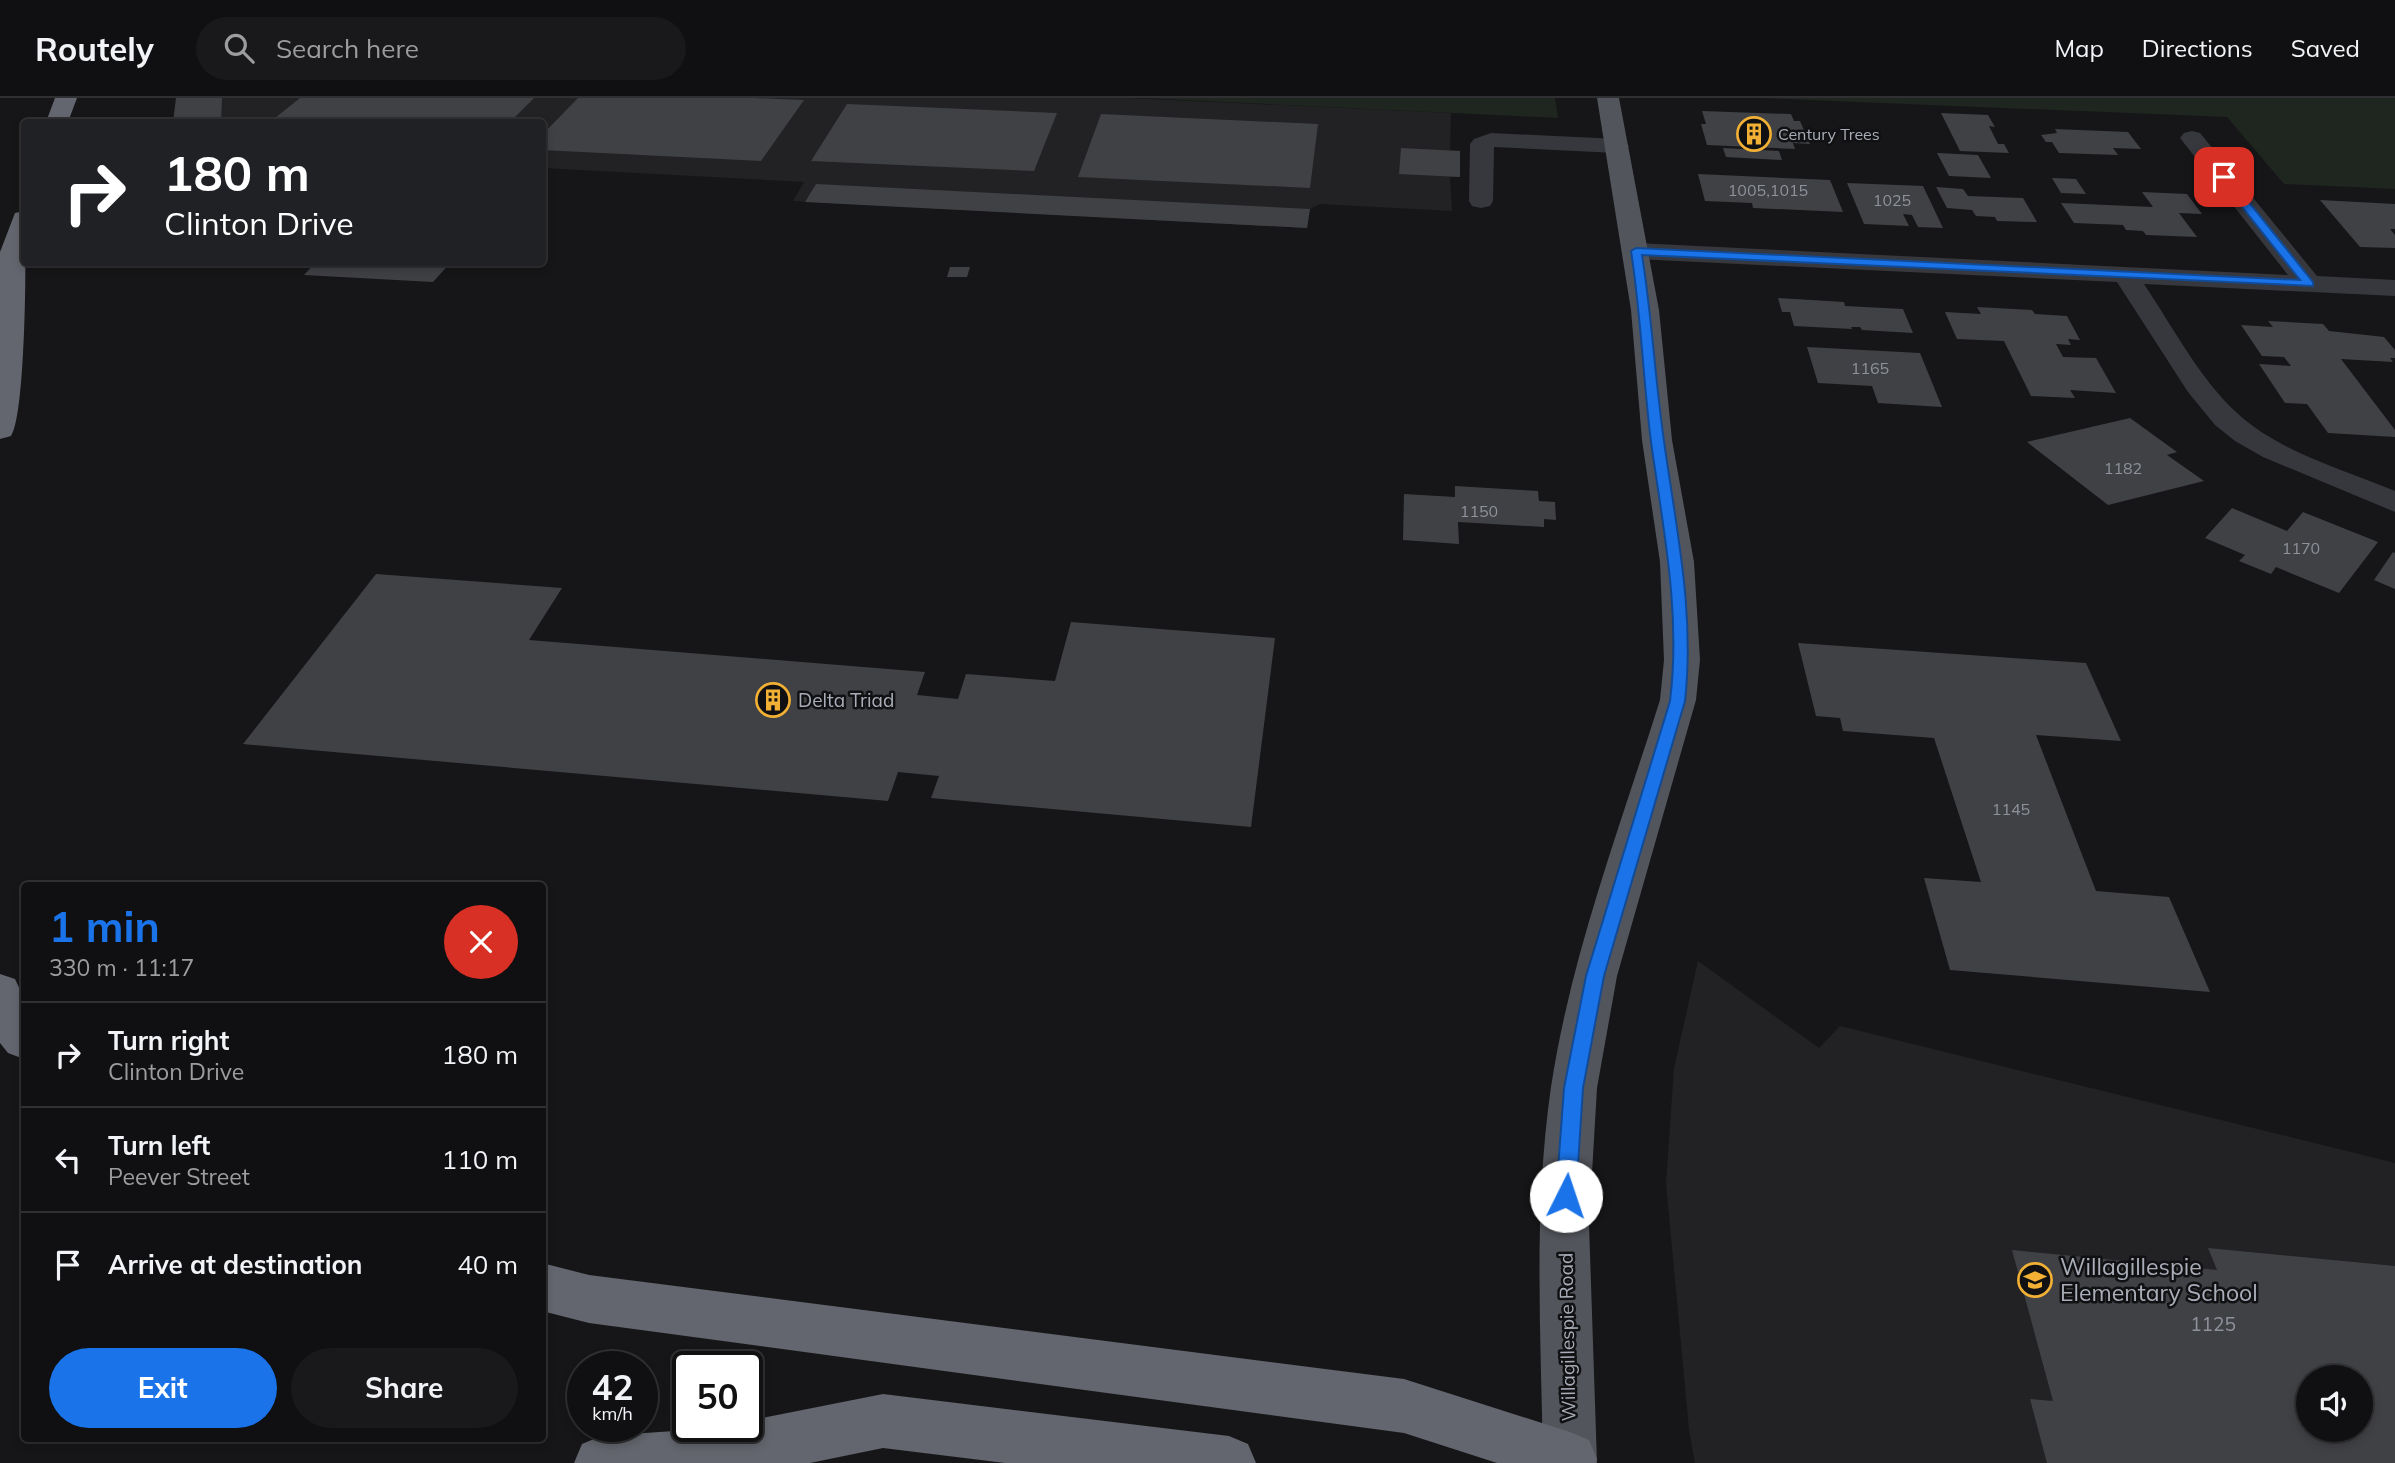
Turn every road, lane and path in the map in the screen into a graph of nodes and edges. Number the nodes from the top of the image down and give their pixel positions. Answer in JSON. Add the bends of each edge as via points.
{"nodes":[{"id":1,"x":66,"y":98,"type":"edge"},
{"id":2,"x":1608,"y":98,"type":"edge"},
{"id":3,"x":59,"y":119,"type":"edge"},
{"id":4,"x":2192,"y":138,"type":"dead end"},
{"id":5,"x":1617,"y":146,"type":"junction"},
{"id":6,"x":1481,"y":201,"type":"dead end"},
{"id":7,"x":21,"y":227,"type":"edge"},
{"id":8,"x":13,"y":251,"type":"junction"},
{"id":9,"x":1636,"y":251,"type":"junction"},
{"id":10,"x":2126,"y":275,"type":"junction"},
{"id":11,"x":2309,"y":284,"type":"junction"},
{"id":12,"x":2395,"y":288,"type":"edge"},
{"id":13,"x":0,"y":291,"type":"edge"},
{"id":14,"x":0,"y":430,"type":"edge"},
{"id":15,"x":2395,"y":502,"type":"edge"},
{"id":16,"x":0,"y":992,"type":"edge"},
{"id":17,"x":21,"y":1037,"type":"edge"},
{"id":18,"x":546,"y":1288,"type":"edge"},
{"id":19,"x":729,"y":1460,"type":"edge"},
{"id":20,"x":1561,"y":1462,"type":"edge"},
{"id":21,"x":601,"y":1463,"type":"edge"},
{"id":22,"x":1228,"y":1463,"type":"edge"}],
"edges":[{"from":1,"to":3,"type":"highway"},
{"from":2,"to":5,"type":"main road","name":"Willagillespie Road"},
{"from":4,"to":11,"type":"street"},
{"from":5,"to":6,"type":"street","via":[[1491,140],[1482,144]]},
{"from":5,"to":9,"type":"main road","name":"Willagillespie Road"},
{"from":7,"to":8,"type":"highway"},
{"from":8,"to":13,"type":"highway"},
{"from":8,"to":14,"type":"highway"},
{"from":9,"to":10,"type":"street"},
{"from":9,"to":20,"type":"main road","name":"Willagillespie Road","via":[[1657,440],[1677,562],[1682,660],[1678,701],[1595,976],[1574,1088],[1564,1224]]},
{"from":10,"to":11,"type":"street"},
{"from":10,"to":15,"type":"street","via":[[2198,386],[2246,435]]},
{"from":11,"to":12,"type":"street"},
{"from":16,"to":17,"type":"highway"},
{"from":18,"to":20,"type":"highway","via":[[589,1299],[1404,1406]]},
{"from":19,"to":21,"type":"highway"},
{"from":19,"to":22,"type":"highway","via":[[883,1421]]}]}
